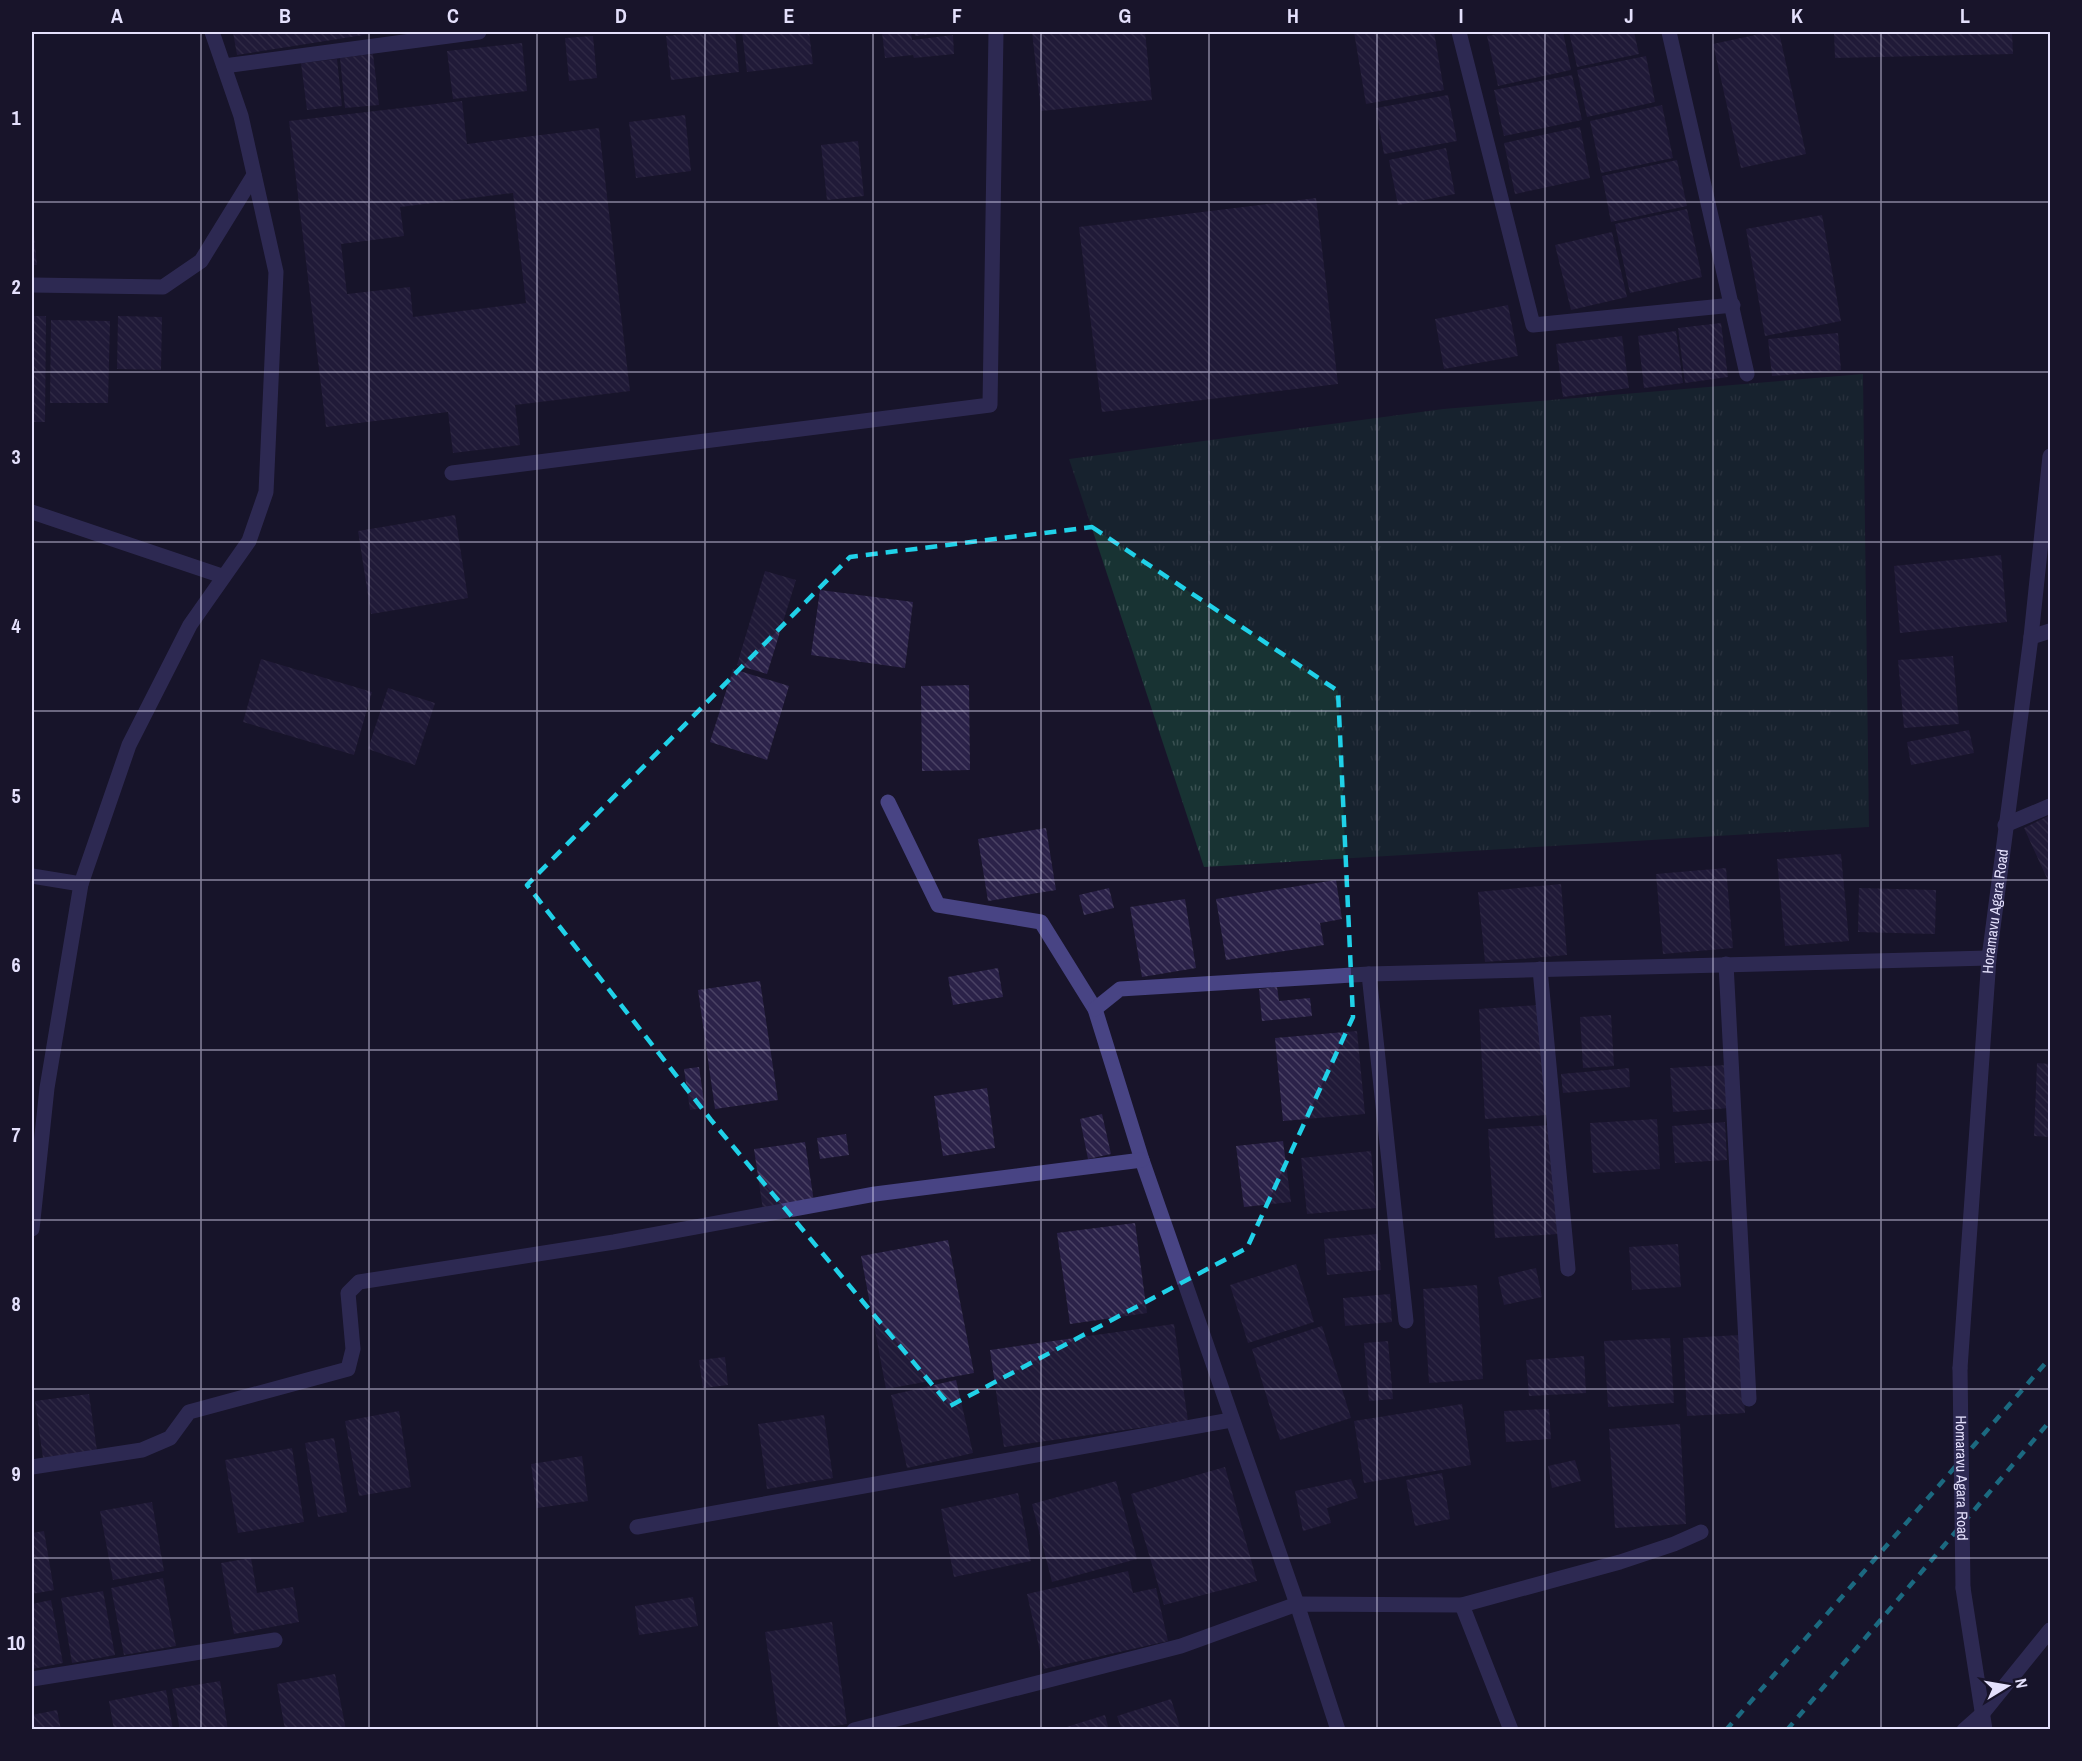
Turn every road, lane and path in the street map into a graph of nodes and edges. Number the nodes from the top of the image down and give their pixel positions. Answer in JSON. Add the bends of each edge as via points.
{"nodes":[{"id":1,"x":213,"y":32,"type":"edge"},
{"id":2,"x":479,"y":32,"type":"edge"},
{"id":3,"x":996,"y":32,"type":"edge"},
{"id":4,"x":1459,"y":32,"type":"edge"},
{"id":5,"x":1669,"y":32,"type":"edge"},
{"id":6,"x":413,"y":35,"type":"edge"},
{"id":7,"x":224,"y":66,"type":"junction"},
{"id":8,"x":254,"y":175,"type":"junction"},
{"id":9,"x":32,"y":285,"type":"edge"},
{"id":10,"x":1733,"y":305,"type":"junction"},
{"id":11,"x":1747,"y":374,"type":"dead end"},
{"id":12,"x":2050,"y":456,"type":"edge"},
{"id":13,"x":452,"y":473,"type":"dead end"},
{"id":14,"x":32,"y":512,"type":"edge"},
{"id":15,"x":222,"y":576,"type":"junction"},
{"id":16,"x":2050,"y":631,"type":"edge"},
{"id":17,"x":2031,"y":637,"type":"junction"},
{"id":18,"x":888,"y":802,"type":"dead end"},
{"id":19,"x":2050,"y":806,"type":"edge"},
{"id":20,"x":2005,"y":825,"type":"junction"},
{"id":21,"x":32,"y":876,"type":"edge"},
{"id":22,"x":81,"y":884,"type":"junction"},
{"id":23,"x":1989,"y":958,"type":"junction"},
{"id":24,"x":1726,"y":964,"type":"junction"},
{"id":25,"x":1540,"y":969,"type":"junction"},
{"id":26,"x":1370,"y":974,"type":"junction"},
{"id":27,"x":1095,"y":1010,"type":"junction"},
{"id":28,"x":1142,"y":1160,"type":"junction"},
{"id":29,"x":35,"y":1161,"type":"edge"},
{"id":30,"x":32,"y":1228,"type":"edge"},
{"id":31,"x":1568,"y":1269,"type":"dead end"},
{"id":32,"x":1406,"y":1321,"type":"dead end"},
{"id":33,"x":1960,"y":1368,"type":"joint"},
{"id":34,"x":1749,"y":1399,"type":"dead end"},
{"id":35,"x":1231,"y":1420,"type":"junction"},
{"id":36,"x":32,"y":1467,"type":"edge"},
{"id":37,"x":637,"y":1527,"type":"dead end"},
{"id":38,"x":1701,"y":1532,"type":"dead end"},
{"id":39,"x":1297,"y":1604,"type":"junction"},
{"id":40,"x":1462,"y":1605,"type":"junction"},
{"id":41,"x":2050,"y":1630,"type":"edge"},
{"id":42,"x":275,"y":1640,"type":"dead end"},
{"id":43,"x":32,"y":1679,"type":"edge"},
{"id":44,"x":1982,"y":1714,"type":"junction"},
{"id":45,"x":854,"y":1730,"type":"edge"},
{"id":46,"x":1338,"y":1730,"type":"edge"},
{"id":47,"x":1511,"y":1730,"type":"edge"},
{"id":48,"x":1964,"y":1730,"type":"edge"},
{"id":49,"x":1985,"y":1730,"type":"edge"}],
"edges":[{"from":1,"to":7,"type":"street"},
{"from":2,"to":6,"type":"street"},
{"from":3,"to":13,"type":"street","via":[[990,405]]},
{"from":4,"to":10,"type":"street","via":[[1533,325]]},
{"from":5,"to":10,"type":"street"},
{"from":6,"to":7,"type":"street"},
{"from":7,"to":8,"type":"street","via":[[241,116]]},
{"from":8,"to":9,"type":"street","via":[[201,261],[163,287]]},
{"from":8,"to":15,"type":"street","via":[[276,272],[267,492],[249,541]]},
{"from":10,"to":11,"type":"street"},
{"from":12,"to":17,"type":"street","name":"Horamavu Agara Road"},
{"from":14,"to":15,"type":"street"},
{"from":15,"to":22,"type":"street","via":[[190,625],[129,745]]},
{"from":16,"to":17,"type":"street"},
{"from":17,"to":20,"type":"street","name":"Horamavu Agara Road"},
{"from":18,"to":27,"type":"street","via":[[938,905],[1041,921]]},
{"from":19,"to":20,"type":"street"},
{"from":20,"to":23,"type":"street","name":"Horamavu Agara Road"},
{"from":21,"to":22,"type":"street"},
{"from":22,"to":29,"type":"street"},
{"from":23,"to":24,"type":"street"},
{"from":23,"to":33,"type":"street","name":"Horamavu Agara Road"},
{"from":24,"to":25,"type":"street"},
{"from":24,"to":34,"type":"street"},
{"from":25,"to":26,"type":"street"},
{"from":25,"to":31,"type":"street"},
{"from":26,"to":27,"type":"street","via":[[1120,989]]},
{"from":26,"to":32,"type":"street"},
{"from":27,"to":28,"type":"street"},
{"from":28,"to":35,"type":"street"},
{"from":28,"to":36,"type":"street","via":[[875,1194],[614,1242],[359,1282],[348,1293],[353,1349],[348,1369],[189,1413],[170,1438],[142,1450]]},
{"from":29,"to":30,"type":"street"},
{"from":33,"to":44,"type":"street","name":"Homaravu Agara Road","bridge":true,"via":[[1963,1588]]},
{"from":35,"to":37,"type":"street"},
{"from":35,"to":39,"type":"street"},
{"from":38,"to":40,"type":"street","via":[[1620,1562]]},
{"from":39,"to":40,"type":"street"},
{"from":39,"to":45,"type":"street","via":[[1182,1646]]},
{"from":39,"to":46,"type":"street"},
{"from":40,"to":47,"type":"street"},
{"from":41,"to":44,"type":"street"},
{"from":42,"to":43,"type":"street"},
{"from":44,"to":48,"type":"street"},
{"from":44,"to":49,"type":"street"}]}
